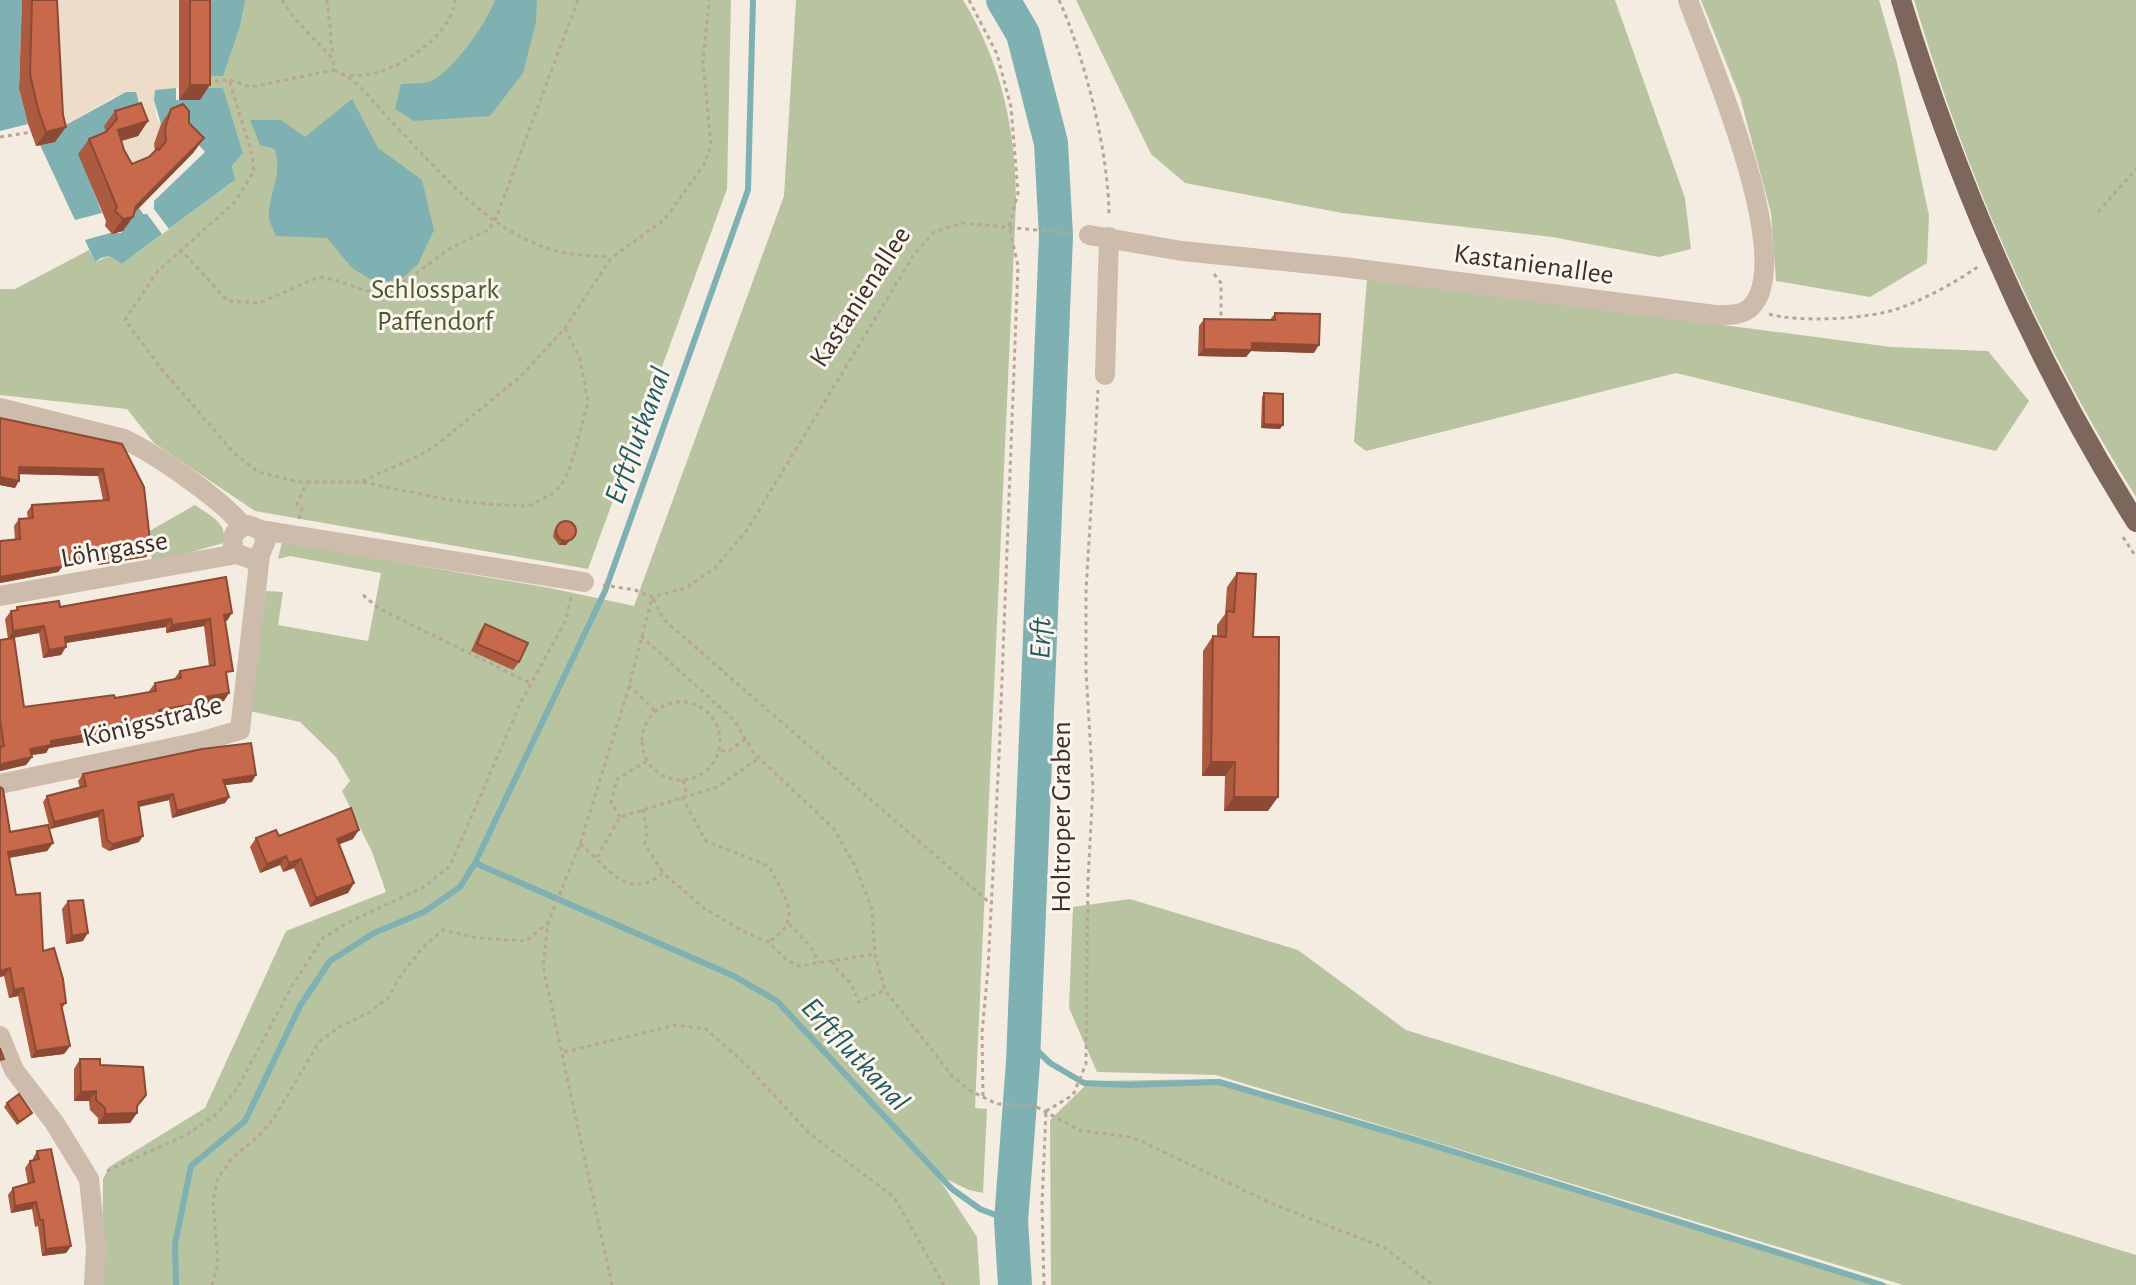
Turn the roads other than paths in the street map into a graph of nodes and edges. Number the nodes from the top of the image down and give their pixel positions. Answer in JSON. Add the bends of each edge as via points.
{"nodes":[{"id":1,"x":1688,"y":0,"type":"edge"},
{"id":2,"x":1901,"y":0,"type":"edge"},
{"id":3,"x":1105,"y":375,"type":"road end"},
{"id":4,"x":0,"y":408,"type":"edge"},
{"id":5,"x":2136,"y":522,"type":"edge"},
{"id":6,"x":252,"y":528,"type":"junction"},
{"id":7,"x":237,"y":554,"type":"junction"},
{"id":8,"x":260,"y":555,"type":"junction"},
{"id":9,"x":579,"y":581,"type":"road end"},
{"id":10,"x":0,"y":596,"type":"edge"},
{"id":11,"x":0,"y":784,"type":"edge"},
{"id":12,"x":0,"y":1036,"type":"edge"},
{"id":13,"x":7,"y":1071,"type":"edge"},
{"id":14,"x":94,"y":1285,"type":"edge"}],
"edges":[{"from":1,"to":3,"type":"street","name":"Kastanienallee","via":[[1751,172],[1760,213],[1762,276],[1750,308],[1715,315],[1099,236]]},
{"from":2,"to":5,"type":"main road","via":[[1995,258],[2034,341]]},
{"from":4,"to":6,"type":"street","via":[[124,439]]},
{"from":6,"to":7,"type":"street","via":[[232,538]]},
{"from":6,"to":8,"type":"street","via":[[266,540]]},
{"from":6,"to":9,"type":"street"},
{"from":7,"to":8,"type":"street","via":[[251,559]]},
{"from":7,"to":10,"type":"street","name":"Löhrgasse"},
{"from":8,"to":11,"type":"street","name":"Königsstraße","via":[[240,730]]},
{"from":12,"to":13,"type":"street"},
{"from":13,"to":14,"type":"street","via":[[54,1122],[89,1179]]}]}
